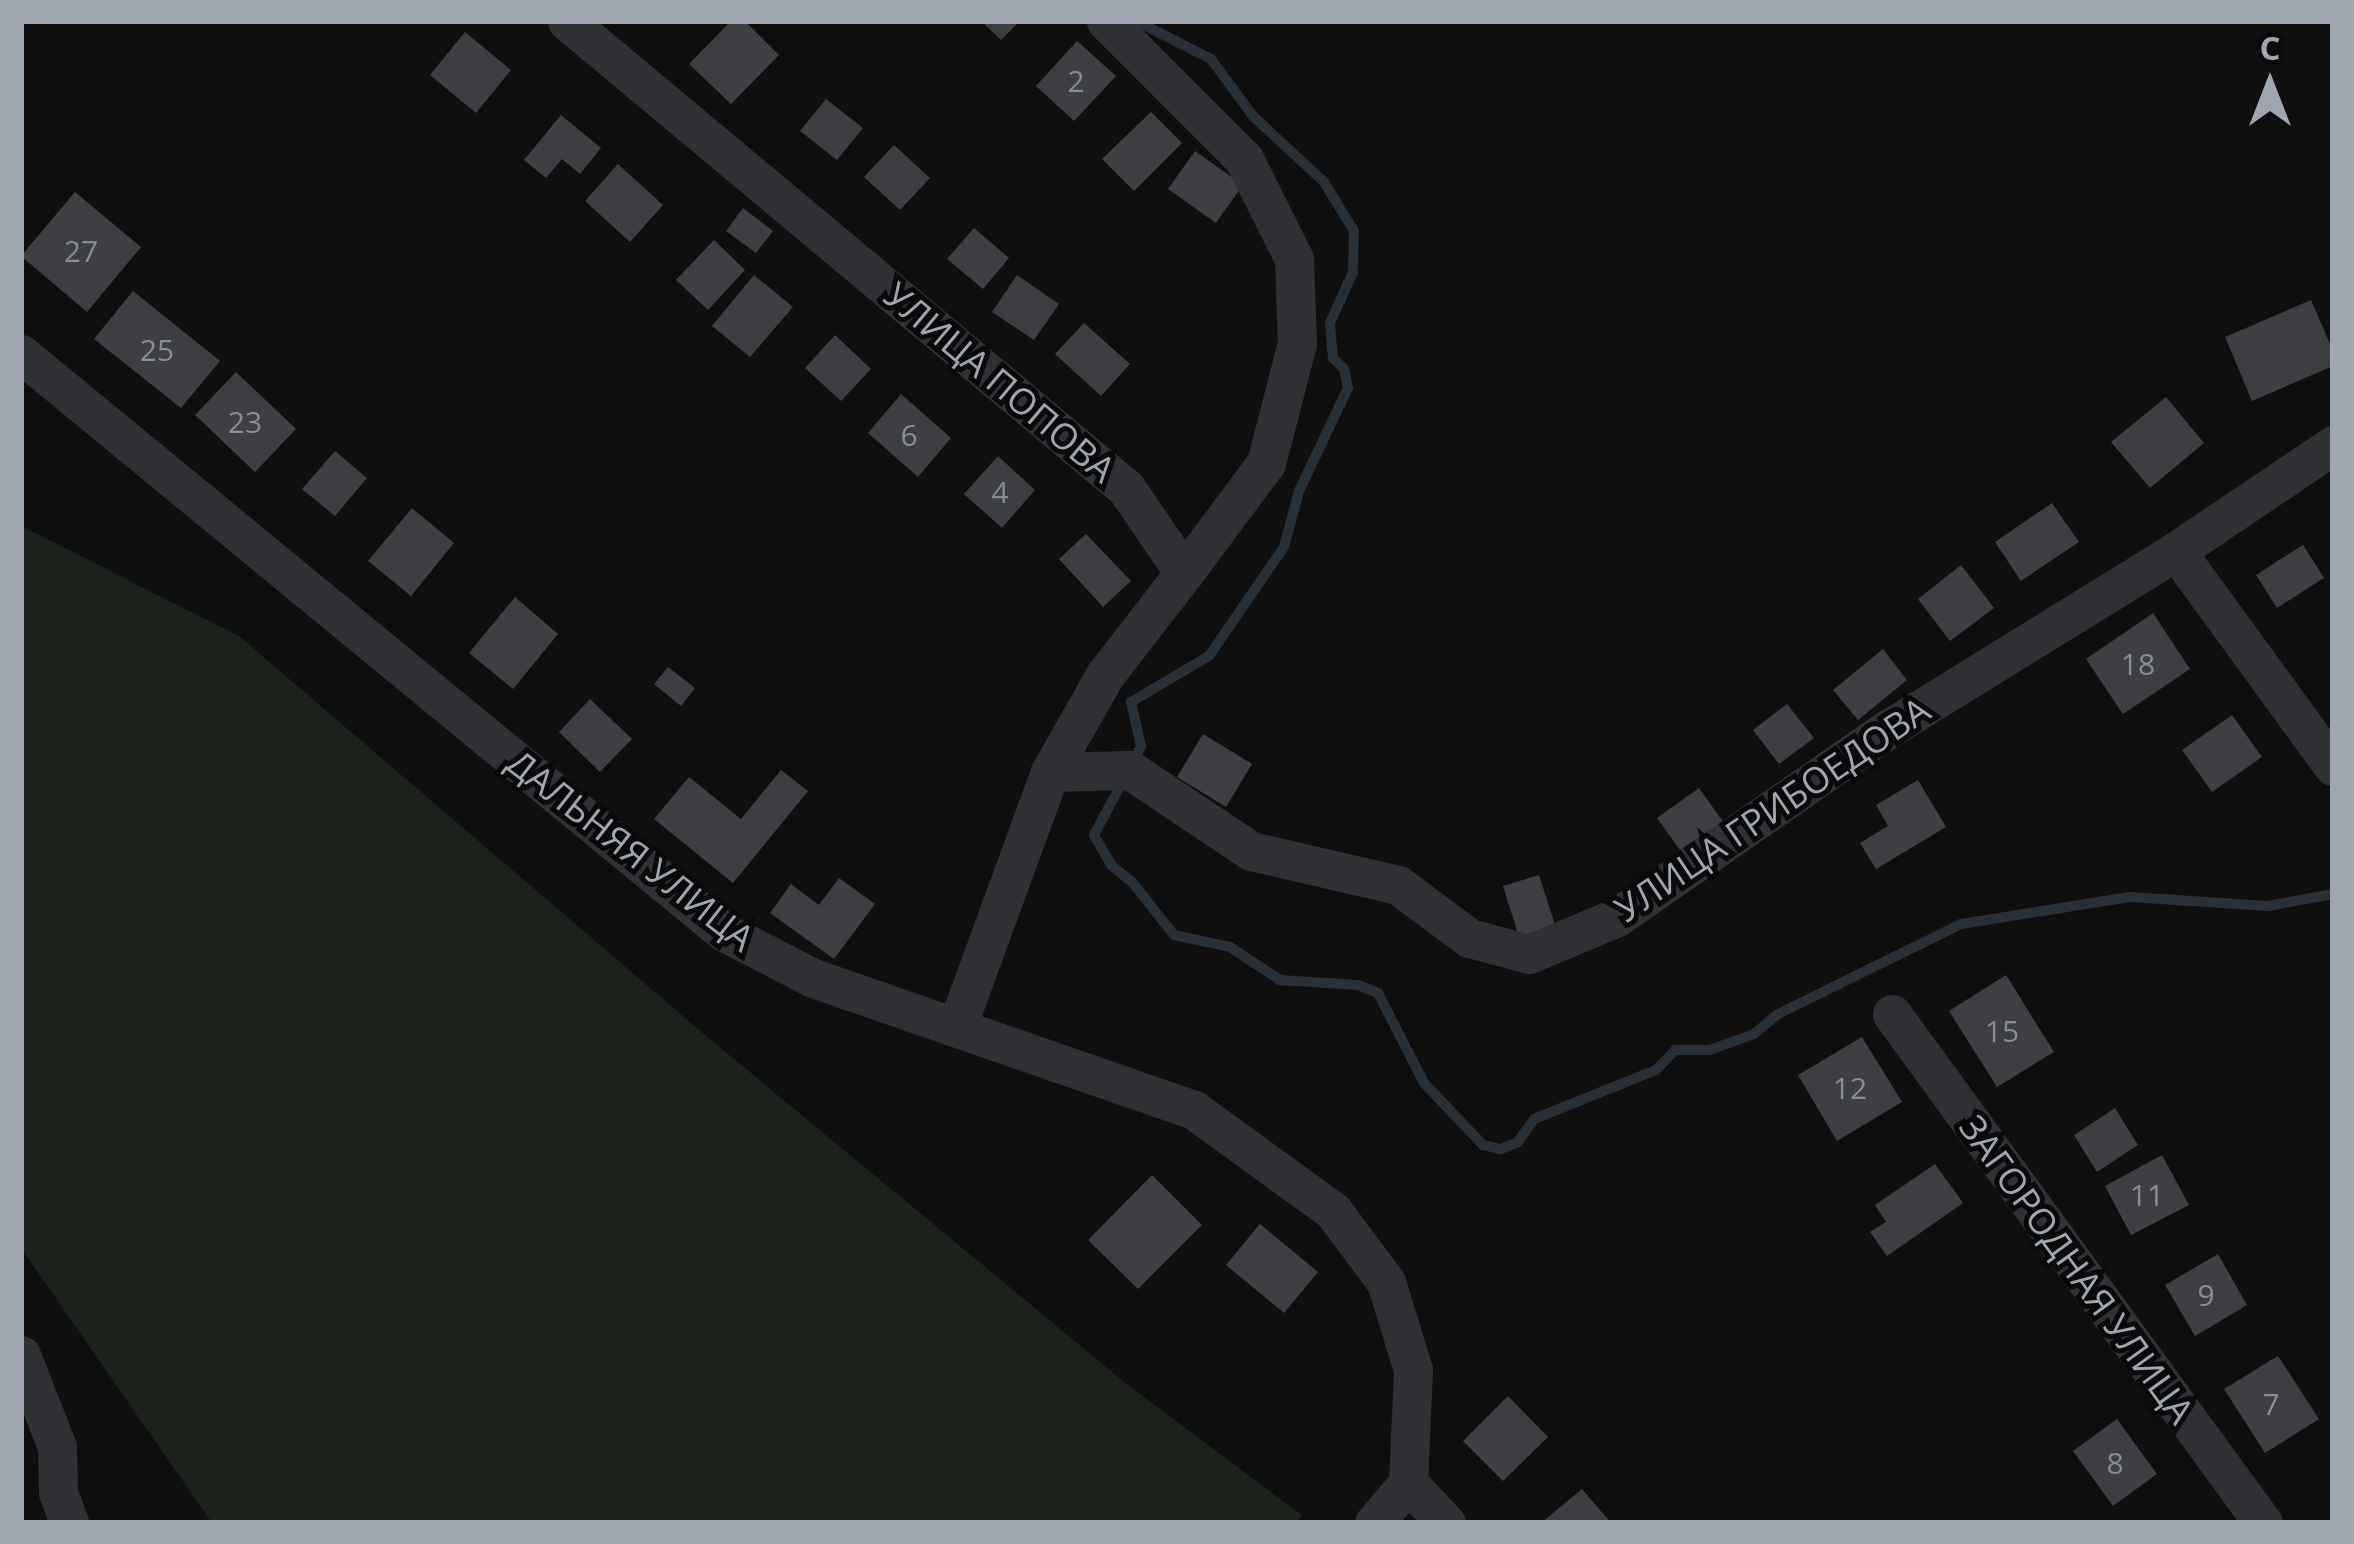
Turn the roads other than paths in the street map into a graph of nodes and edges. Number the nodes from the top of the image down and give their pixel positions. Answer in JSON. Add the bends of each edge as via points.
{"nodes":[{"id":1,"x":567,"y":21,"type":"edge"},
{"id":2,"x":1106,"y":21,"type":"edge"},
{"id":3,"x":21,"y":354,"type":"edge"},
{"id":4,"x":2333,"y":445,"type":"edge"},
{"id":5,"x":2176,"y":551,"type":"junction"},
{"id":6,"x":1184,"y":574,"type":"junction"},
{"id":7,"x":2333,"y":766,"type":"edge"},
{"id":8,"x":1050,"y":772,"type":"junction"},
{"id":9,"x":1892,"y":1014,"type":"dead end"},
{"id":10,"x":957,"y":1025,"type":"junction"},
{"id":11,"x":21,"y":1354,"type":"edge"},
{"id":12,"x":1408,"y":1483,"type":"junction"},
{"id":13,"x":69,"y":1523,"type":"edge"},
{"id":14,"x":1374,"y":1523,"type":"edge"},
{"id":15,"x":1446,"y":1523,"type":"edge"},
{"id":16,"x":2263,"y":1523,"type":"edge"}],
"edges":[{"from":1,"to":6,"type":"street","name":"УЛИЦА ПОПОВА","via":[[1126,488]]},
{"from":2,"to":6,"type":"street","via":[[1244,159],[1294,259],[1297,343],[1266,463]]},
{"from":3,"to":10,"type":"street","name":"ДАЛЬНЯЯ УЛИЦА","via":[[724,932],[813,978]]},
{"from":4,"to":5,"type":"street","name":"УЛИЦА ГРИБОЕДОВА"},
{"from":5,"to":7,"type":"street"},
{"from":5,"to":8,"type":"street","name":"УЛИЦА ГРИБОЕДОВА","via":[[1888,729],[1617,917],[1529,954],[1469,938],[1397,885],[1251,851],[1130,770]]},
{"from":6,"to":8,"type":"street","via":[[1105,675]]},
{"from":8,"to":10,"type":"street"},
{"from":9,"to":16,"type":"street","name":"ЗАГОРОДНАЯ УЛИЦА"},
{"from":10,"to":12,"type":"street","name":"ДАЛЬНЯЯ УЛИЦА","via":[[1193,1110],[1333,1211],[1386,1282],[1413,1370]]},
{"from":11,"to":13,"type":"street","via":[[57,1447],[58,1492]]},
{"from":12,"to":14,"type":"street"},
{"from":12,"to":15,"type":"street"}]}
